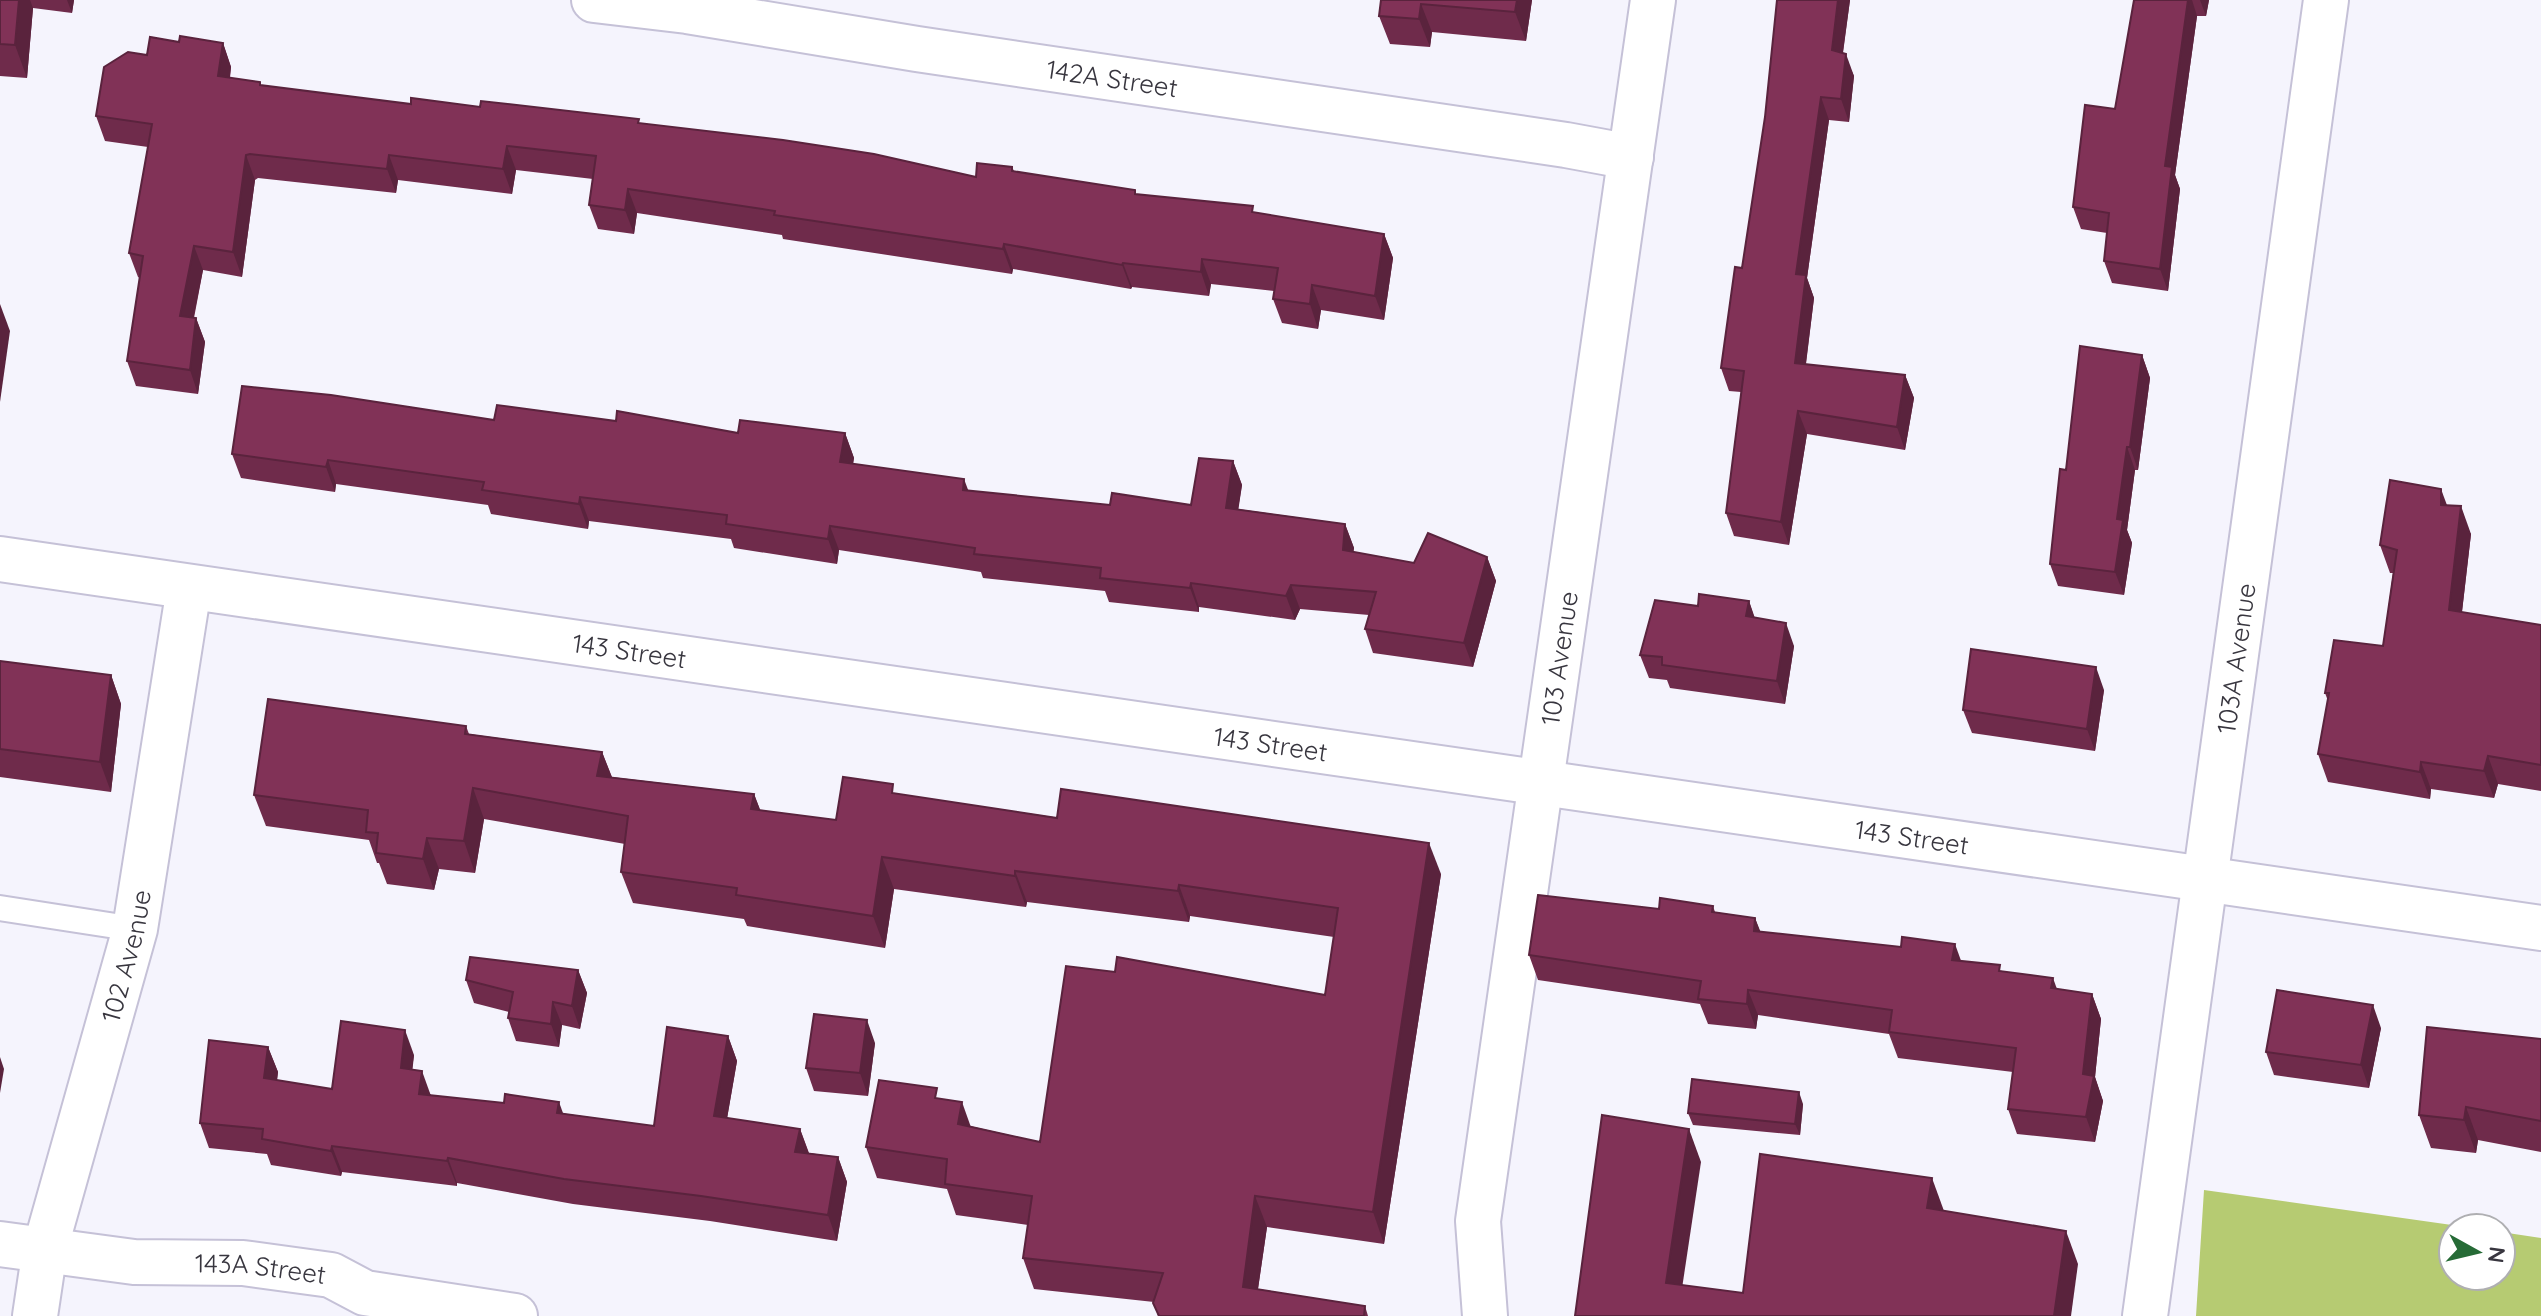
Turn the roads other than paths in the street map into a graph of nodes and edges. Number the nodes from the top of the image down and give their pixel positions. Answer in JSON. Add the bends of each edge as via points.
{"nodes":[{"id":1,"x":594,"y":0,"type":"edge"},
{"id":2,"x":1653,"y":0,"type":"edge"},
{"id":3,"x":2326,"y":0,"type":"edge"},
{"id":4,"x":1631,"y":157,"type":"junction"},
{"id":5,"x":0,"y":559,"type":"edge"},
{"id":6,"x":189,"y":588,"type":"junction"},
{"id":7,"x":1541,"y":781,"type":"junction"},
{"id":8,"x":2204,"y":877,"type":"junction"},
{"id":9,"x":0,"y":908,"type":"edge"},
{"id":10,"x":2541,"y":928,"type":"edge"},
{"id":11,"x":135,"y":929,"type":"junction"},
{"id":12,"x":0,"y":1244,"type":"edge"},
{"id":13,"x":45,"y":1249,"type":"junction"},
{"id":14,"x":35,"y":1316,"type":"edge"},
{"id":15,"x":515,"y":1316,"type":"edge"},
{"id":16,"x":1485,"y":1316,"type":"edge"},
{"id":17,"x":2145,"y":1316,"type":"edge"}],
"edges":[{"from":1,"to":4,"type":"street","name":"142A Street"},
{"from":2,"to":4,"type":"street","name":"103 Avenue"},
{"from":3,"to":8,"type":"street","name":"103A Avenue"},
{"from":4,"to":7,"type":"street","name":"103 Avenue"},
{"from":5,"to":6,"type":"street","name":"143 Street"},
{"from":6,"to":7,"type":"street","name":"143 Street"},
{"from":6,"to":11,"type":"street","name":"102 Avenue"},
{"from":7,"to":8,"type":"street","name":"143 Street"},
{"from":7,"to":16,"type":"street","name":"103 Avenue","via":[[1478,1221]]},
{"from":8,"to":10,"type":"street","name":"143 Street"},
{"from":8,"to":17,"type":"street","name":"103A Avenue"},
{"from":9,"to":11,"type":"lane"},
{"from":11,"to":13,"type":"street","name":"102 Avenue"},
{"from":12,"to":13,"type":"street","name":"143A Street"},
{"from":13,"to":14,"type":"street","name":"102 Avenue"},
{"from":13,"to":15,"type":"street","name":"143A Street","via":[[134,1262],[243,1263],[331,1275],[365,1293]]}]}
